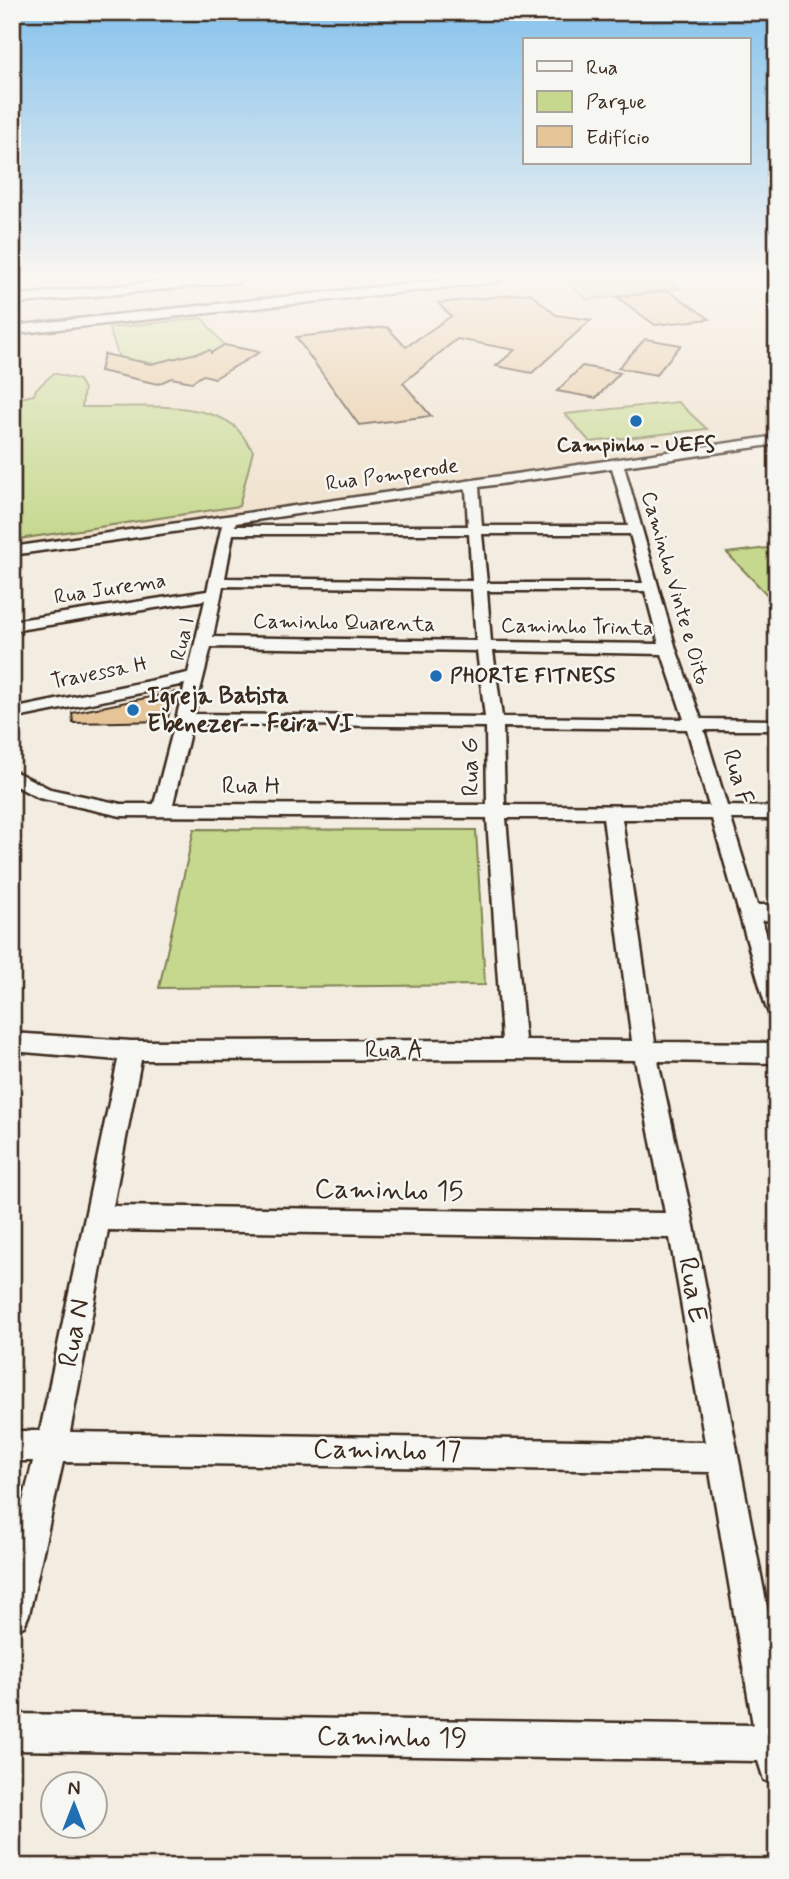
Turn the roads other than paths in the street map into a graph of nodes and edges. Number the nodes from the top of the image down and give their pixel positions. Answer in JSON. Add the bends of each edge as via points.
{"nodes":[{"id":1,"x":777,"y":440,"type":"edge"},
{"id":2,"x":617,"y":463,"type":"junction"},
{"id":3,"x":472,"y":485,"type":"junction"},
{"id":4,"x":229,"y":524,"type":"junction"},
{"id":5,"x":475,"y":529,"type":"junction"},
{"id":6,"x":635,"y":530,"type":"junction"},
{"id":7,"x":12,"y":551,"type":"edge"},
{"id":8,"x":479,"y":586,"type":"junction"},
{"id":9,"x":652,"y":587,"type":"junction"},
{"id":10,"x":216,"y":588,"type":"junction"},
{"id":11,"x":12,"y":626,"type":"edge"},
{"id":12,"x":204,"y":642,"type":"junction"},
{"id":13,"x":484,"y":646,"type":"junction"},
{"id":14,"x":668,"y":649,"type":"junction"},
{"id":15,"x":194,"y":677,"type":"junction"},
{"id":16,"x":12,"y":714,"type":"edge"},
{"id":17,"x":183,"y":719,"type":"junction"},
{"id":18,"x":494,"y":720,"type":"junction"},
{"id":19,"x":694,"y":724,"type":"junction"},
{"id":20,"x":777,"y":725,"type":"edge"},
{"id":21,"x":12,"y":776,"type":"edge"},
{"id":22,"x":162,"y":810,"type":"junction"},
{"id":23,"x":496,"y":812,"type":"junction"},
{"id":24,"x":612,"y":812,"type":"junction"},
{"id":25,"x":720,"y":813,"type":"junction"},
{"id":26,"x":777,"y":813,"type":"edge"},
{"id":27,"x":747,"y":912,"type":"junction"},
{"id":28,"x":777,"y":913,"type":"edge"},
{"id":29,"x":777,"y":1007,"type":"edge"},
{"id":30,"x":12,"y":1042,"type":"edge"},
{"id":31,"x":514,"y":1049,"type":"junction"},
{"id":32,"x":131,"y":1051,"type":"junction"},
{"id":33,"x":645,"y":1053,"type":"junction"},
{"id":34,"x":777,"y":1053,"type":"edge"},
{"id":35,"x":97,"y":1219,"type":"junction"},
{"id":36,"x":681,"y":1226,"type":"junction"},
{"id":37,"x":12,"y":1446,"type":"edge"},
{"id":38,"x":52,"y":1446,"type":"junction"},
{"id":39,"x":722,"y":1457,"type":"junction"},
{"id":40,"x":12,"y":1614,"type":"edge"},
{"id":41,"x":771,"y":1683,"type":"edge"},
{"id":42,"x":12,"y":1732,"type":"edge"},
{"id":43,"x":775,"y":1755,"type":"edge"}],
"edges":[{"from":1,"to":2,"type":"street","name":"Rua Pomperode"},
{"from":2,"to":3,"type":"street","name":"Rua Pomperode"},
{"from":2,"to":6,"type":"street","name":"Caminho Vinte e Oito"},
{"from":3,"to":4,"type":"street","name":"Rua Pomperode"},
{"from":3,"to":5,"type":"street","name":"Rua G"},
{"from":4,"to":5,"type":"street"},
{"from":4,"to":7,"type":"street","name":"Rua Pomperode"},
{"from":4,"to":10,"type":"street","name":"Rua I"},
{"from":5,"to":6,"type":"street"},
{"from":5,"to":8,"type":"street","name":"Rua G"},
{"from":6,"to":9,"type":"street","name":"Caminho Vinte e Oito"},
{"from":8,"to":9,"type":"street","name":"Rua Jurema"},
{"from":8,"to":10,"type":"street","name":"Rua Jurema"},
{"from":8,"to":13,"type":"street","name":"Rua G"},
{"from":9,"to":14,"type":"street","name":"Caminho Vinte e Oito"},
{"from":10,"to":11,"type":"street","name":"Rua Jurema"},
{"from":10,"to":12,"type":"street","name":"Rua I"},
{"from":12,"to":13,"type":"street","name":"Caminho Quarenta"},
{"from":12,"to":15,"type":"street","name":"Rua I"},
{"from":13,"to":14,"type":"street","name":"Caminho Trinta"},
{"from":13,"to":18,"type":"street","name":"Rua G"},
{"from":14,"to":19,"type":"street","name":"Caminho Vinte e Oito"},
{"from":15,"to":16,"type":"street","name":"Travessa H"},
{"from":15,"to":17,"type":"street","name":"Rua I"},
{"from":17,"to":18,"type":"street"},
{"from":17,"to":22,"type":"street","name":"Rua I"},
{"from":18,"to":19,"type":"street"},
{"from":18,"to":23,"type":"street","name":"Rua G"},
{"from":19,"to":20,"type":"street"},
{"from":19,"to":25,"type":"street","name":"Rua F"},
{"from":21,"to":22,"type":"street","name":"Rua H","via":[[45,794],[83,804]]},
{"from":22,"to":23,"type":"street","name":"Rua H"},
{"from":23,"to":24,"type":"street","name":"Rua H"},
{"from":23,"to":31,"type":"street","name":"Rua G"},
{"from":24,"to":25,"type":"street","name":"Rua H"},
{"from":24,"to":33,"type":"street","name":"Rua E"},
{"from":25,"to":26,"type":"street","name":"Rua H"},
{"from":25,"to":27,"type":"street","name":"Rua F"},
{"from":27,"to":28,"type":"street"},
{"from":27,"to":29,"type":"street","name":"Rua F"},
{"from":30,"to":32,"type":"street","name":"Rua A"},
{"from":31,"to":32,"type":"street","name":"Rua A"},
{"from":31,"to":33,"type":"street","name":"Rua A"},
{"from":32,"to":35,"type":"street","name":"Rua N"},
{"from":33,"to":34,"type":"street","name":"Rua A"},
{"from":33,"to":36,"type":"street","name":"Rua E"},
{"from":35,"to":36,"type":"street","name":"Caminho 15"},
{"from":35,"to":38,"type":"street","name":"Rua N"},
{"from":36,"to":39,"type":"street","name":"Rua E"},
{"from":37,"to":38,"type":"street","name":"Caminho 17"},
{"from":38,"to":39,"type":"street","name":"Caminho 17"},
{"from":38,"to":40,"type":"street","name":"Rua N"},
{"from":39,"to":41,"type":"street","name":"Rua E"},
{"from":41,"to":43,"type":"street","name":"Rua E"},
{"from":42,"to":43,"type":"street","name":"Caminho 19"}]}
